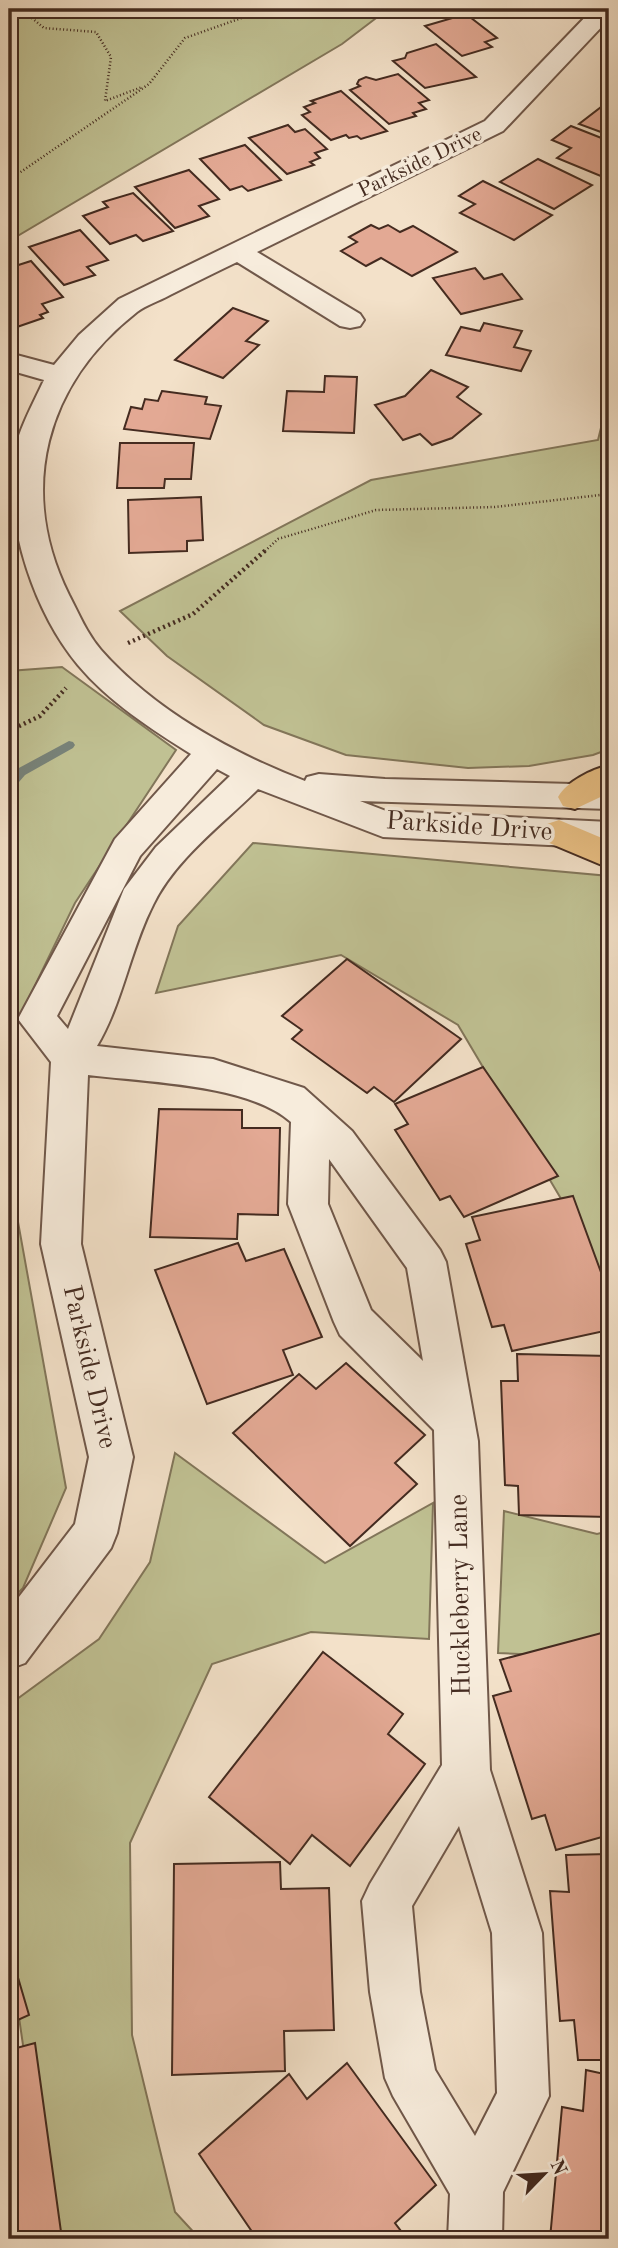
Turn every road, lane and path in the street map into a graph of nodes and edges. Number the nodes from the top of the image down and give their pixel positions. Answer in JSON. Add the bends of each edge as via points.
{"nodes":[{"id":1,"x":21,"y":9,"type":"edge"},
{"id":2,"x":267,"y":9,"type":"edge"},
{"id":3,"x":606,"y":9,"type":"edge"},
{"id":4,"x":149,"y":84,"type":"junction"},
{"id":5,"x":9,"y":180,"type":"edge"},
{"id":6,"x":239,"y":252,"type":"junction"},
{"id":7,"x":350,"y":320,"type":"dead end"},
{"id":8,"x":9,"y":361,"type":"edge"},
{"id":9,"x":60,"y":376,"type":"junction"},
{"id":10,"x":609,"y":494,"type":"edge"},
{"id":11,"x":91,"y":659,"type":"junction"},
{"id":12,"x":9,"y":731,"type":"edge"},
{"id":13,"x":213,"y":752,"type":"junction"},
{"id":14,"x":609,"y":777,"type":"edge"},
{"id":15,"x":266,"y":778,"type":"junction"},
{"id":16,"x":575,"y":797,"type":"junction"},
{"id":17,"x":609,"y":797,"type":"edge"},
{"id":18,"x":559,"y":833,"type":"junction"},
{"id":19,"x":609,"y":835,"type":"edge"},
{"id":20,"x":609,"y":855,"type":"edge"},
{"id":21,"x":70,"y":1058,"type":"junction"},
{"id":22,"x":310,"y":1117,"type":"junction"},
{"id":23,"x":454,"y":1421,"type":"junction"},
{"id":24,"x":9,"y":1647,"type":"edge"},
{"id":25,"x":466,"y":1770,"type":"junction"},
{"id":26,"x":476,"y":2214,"type":"edge"}],
"edges":[{"from":1,"to":4,"type":"path","via":[[44,29],[96,32],[111,57],[105,101]]},
{"from":2,"to":4,"type":"path","via":[[185,38]]},
{"from":3,"to":6,"type":"street","name":"Parkside Drive","via":[[494,126]]},
{"from":4,"to":5,"type":"path"},
{"from":6,"to":7,"type":"street"},
{"from":6,"to":9,"type":"street","name":"Parkside Drive","via":[[129,305],[89,341]]},
{"from":8,"to":9,"type":"street"},
{"from":9,"to":11,"type":"street","name":"Parkside Drive","via":[[28,459],[30,519],[39,565],[56,605]]},
{"from":10,"to":11,"type":"path","via":[[495,507],[376,510],[278,539],[193,614]]},
{"from":11,"to":12,"type":"path","via":[[40,716]]},
{"from":11,"to":13,"type":"street","name":"Parkside Drive","via":[[164,722]]},
{"from":13,"to":15,"type":"street","name":"Parkside Drive"},
{"from":13,"to":21,"type":"street","via":[[127,848],[37,1019]]},
{"from":14,"to":16,"type":"main road"},
{"from":15,"to":16,"type":"street","via":[[385,791]]},
{"from":15,"to":18,"type":"street","name":"Parkside Drive","via":[[383,824]]},
{"from":15,"to":21,"type":"street","name":"Parkside Drive","via":[[168,856],[137,899],[90,1026]]},
{"from":16,"to":17,"type":"street"},
{"from":18,"to":19,"type":"street","name":"Parkside Drive"},
{"from":18,"to":20,"type":"main road"},
{"from":21,"to":22,"type":"street","name":"Huckleberry Lane","via":[[213,1073],[290,1099]]},
{"from":21,"to":24,"type":"street","name":"Parkside Drive","via":[[61,1244],[111,1457],[95,1533]]},
{"from":22,"to":23,"type":"street","name":"Huckleberry Lane","via":[[338,1142],[426,1262]]},
{"from":22,"to":23,"type":"street","via":[[308,1204],[355,1322]]},
{"from":23,"to":25,"type":"street","name":"Huckleberry Lane"},
{"from":25,"to":26,"type":"street","name":"Huckleberry Lane","via":[[517,1933],[523,2096]]},
{"from":25,"to":26,"type":"street","name":"Huckleberry Lane","via":[[387,1901],[394,1992],[411,2078]]}]}
